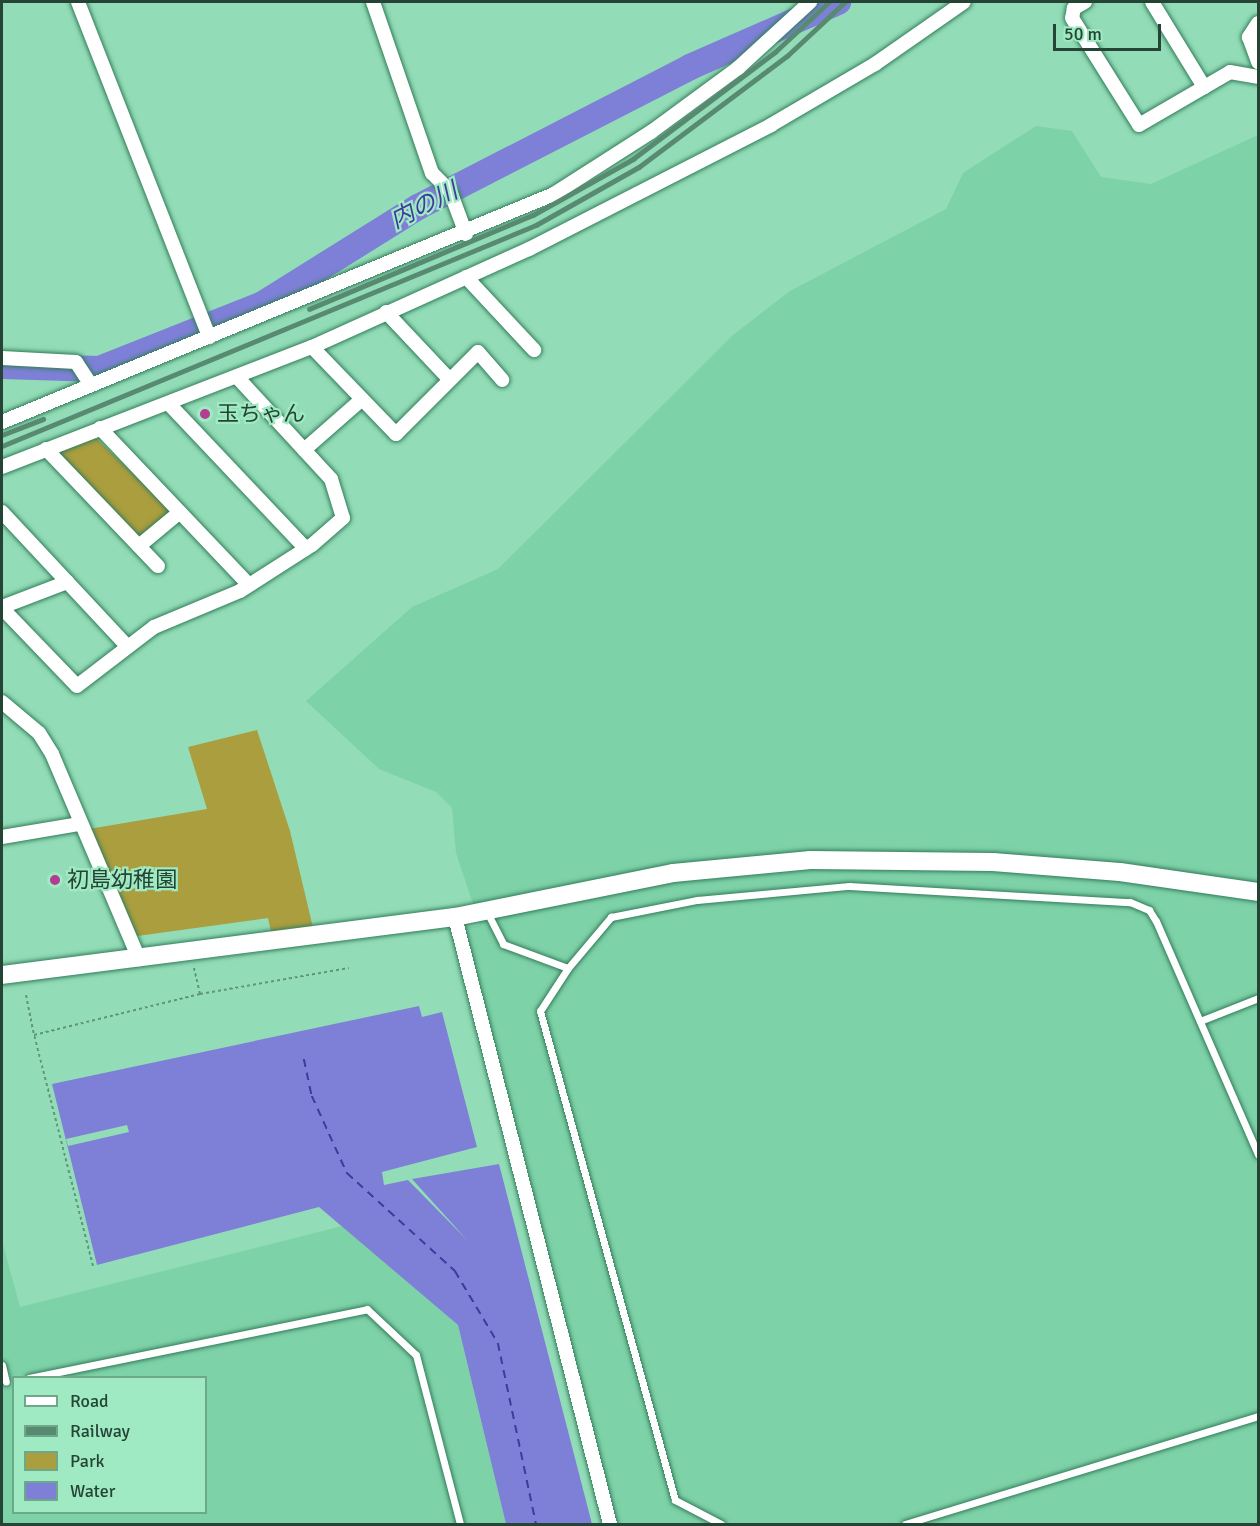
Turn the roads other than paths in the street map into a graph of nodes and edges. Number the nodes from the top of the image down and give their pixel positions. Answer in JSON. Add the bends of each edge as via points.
{"nodes":[{"id":1,"x":78,"y":2,"type":"edge"},
{"id":2,"x":373,"y":2,"type":"edge"},
{"id":3,"x":810,"y":2,"type":"edge"},
{"id":4,"x":964,"y":2,"type":"edge"},
{"id":5,"x":1085,"y":2,"type":"edge"},
{"id":6,"x":1152,"y":2,"type":"edge"},
{"id":7,"x":1258,"y":23,"type":"edge"},
{"id":8,"x":1258,"y":62,"type":"edge"},
{"id":9,"x":1258,"y":77,"type":"edge"},
{"id":10,"x":1204,"y":87,"type":"junction"},
{"id":11,"x":466,"y":234,"type":"junction"},
{"id":12,"x":466,"y":277,"type":"junction"},
{"id":13,"x":386,"y":312,"type":"junction"},
{"id":14,"x":209,"y":337,"type":"junction"},
{"id":15,"x":312,"y":347,"type":"junction"},
{"id":16,"x":534,"y":351,"type":"dead end"},
{"id":17,"x":2,"y":358,"type":"edge"},
{"id":18,"x":237,"y":377,"type":"junction"},
{"id":19,"x":450,"y":380,"type":"junction"},
{"id":20,"x":502,"y":380,"type":"dead end"},
{"id":21,"x":91,"y":385,"type":"junction"},
{"id":22,"x":362,"y":399,"type":"junction"},
{"id":23,"x":169,"y":404,"type":"junction"},
{"id":24,"x":2,"y":422,"type":"edge"},
{"id":25,"x":100,"y":428,"type":"junction"},
{"id":26,"x":46,"y":449,"type":"junction"},
{"id":27,"x":304,"y":450,"type":"junction"},
{"id":28,"x":2,"y":467,"type":"edge"},
{"id":29,"x":2,"y":512,"type":"edge"},
{"id":30,"x":180,"y":512,"type":"junction"},
{"id":31,"x":139,"y":546,"type":"junction"},
{"id":32,"x":306,"y":549,"type":"junction"},
{"id":33,"x":158,"y":566,"type":"dead end"},
{"id":34,"x":67,"y":582,"type":"junction"},
{"id":35,"x":249,"y":585,"type":"junction"},
{"id":36,"x":2,"y":608,"type":"edge"},
{"id":37,"x":127,"y":646,"type":"junction"},
{"id":38,"x":2,"y":702,"type":"edge"},
{"id":39,"x":80,"y":824,"type":"junction"},
{"id":40,"x":2,"y":837,"type":"edge"},
{"id":41,"x":1258,"y":892,"type":"edge"},
{"id":42,"x":487,"y":912,"type":"junction"},
{"id":43,"x":455,"y":917,"type":"junction"},
{"id":44,"x":140,"y":959,"type":"junction"},
{"id":45,"x":568,"y":968,"type":"junction"},
{"id":46,"x":2,"y":975,"type":"edge"},
{"id":47,"x":1258,"y":998,"type":"edge"},
{"id":48,"x":1200,"y":1021,"type":"junction"},
{"id":49,"x":1258,"y":1155,"type":"edge"},
{"id":50,"x":2,"y":1365,"type":"edge"},
{"id":51,"x":33,"y":1376,"type":"edge"},
{"id":52,"x":7,"y":1382,"type":"edge"},
{"id":53,"x":1258,"y":1416,"type":"edge"},
{"id":54,"x":460,"y":1524,"type":"edge"},
{"id":55,"x":610,"y":1524,"type":"edge"},
{"id":56,"x":721,"y":1524,"type":"edge"},
{"id":57,"x":905,"y":1524,"type":"edge"}],
"edges":[{"from":1,"to":14,"type":"street"},
{"from":2,"to":11,"type":"street","via":[[432,173],[450,191]]},
{"from":3,"to":11,"type":"street","via":[[738,68],[651,132],[554,194]]},
{"from":4,"to":12,"type":"street","via":[[875,64],[771,125]]},
{"from":5,"to":10,"type":"street","via":[[1074,8],[1072,18],[1139,125]]},
{"from":6,"to":10,"type":"street"},
{"from":7,"to":8,"type":"street","via":[[1249,37]]},
{"from":9,"to":10,"type":"street","via":[[1238,70]]},
{"from":11,"to":14,"type":"street"},
{"from":12,"to":13,"type":"street"},
{"from":12,"to":16,"type":"street"},
{"from":13,"to":15,"type":"street"},
{"from":13,"to":19,"type":"street"},
{"from":14,"to":21,"type":"street"},
{"from":15,"to":18,"type":"street"},
{"from":15,"to":22,"type":"street"},
{"from":17,"to":21,"type":"street","via":[[76,362]]},
{"from":18,"to":23,"type":"street"},
{"from":18,"to":27,"type":"street"},
{"from":19,"to":20,"type":"street","via":[[478,352]]},
{"from":19,"to":22,"type":"street","via":[[396,434]]},
{"from":21,"to":24,"type":"street"},
{"from":22,"to":27,"type":"street"},
{"from":23,"to":25,"type":"street"},
{"from":23,"to":32,"type":"street"},
{"from":25,"to":26,"type":"street"},
{"from":25,"to":30,"type":"street"},
{"from":26,"to":28,"type":"street"},
{"from":26,"to":31,"type":"street"},
{"from":27,"to":32,"type":"street","via":[[331,479],[345,512]]},
{"from":29,"to":34,"type":"street"},
{"from":30,"to":31,"type":"street"},
{"from":30,"to":35,"type":"street"},
{"from":31,"to":33,"type":"street"},
{"from":32,"to":35,"type":"street"},
{"from":34,"to":36,"type":"street"},
{"from":34,"to":37,"type":"street"},
{"from":35,"to":37,"type":"street","via":[[167,619]]},
{"from":36,"to":37,"type":"street","via":[[77,686]]},
{"from":38,"to":39,"type":"street","via":[[45,741]]},
{"from":39,"to":40,"type":"street"},
{"from":39,"to":44,"type":"street"},
{"from":41,"to":42,"type":"street","via":[[1120,872],[847,858],[674,873]]},
{"from":42,"to":43,"type":"street"},
{"from":42,"to":45,"type":"lane","via":[[503,944]]},
{"from":43,"to":44,"type":"street"},
{"from":43,"to":55,"type":"street"},
{"from":44,"to":46,"type":"street"},
{"from":45,"to":48,"type":"lane","via":[[610,917],[697,900],[849,886],[1107,899],[1149,910]]},
{"from":45,"to":56,"type":"lane","via":[[540,1011],[675,1500]]},
{"from":47,"to":48,"type":"lane"},
{"from":48,"to":49,"type":"lane"},
{"from":50,"to":52,"type":"lane"},
{"from":51,"to":54,"type":"lane","via":[[367,1309],[416,1355]]},
{"from":53,"to":57,"type":"lane"}]}
